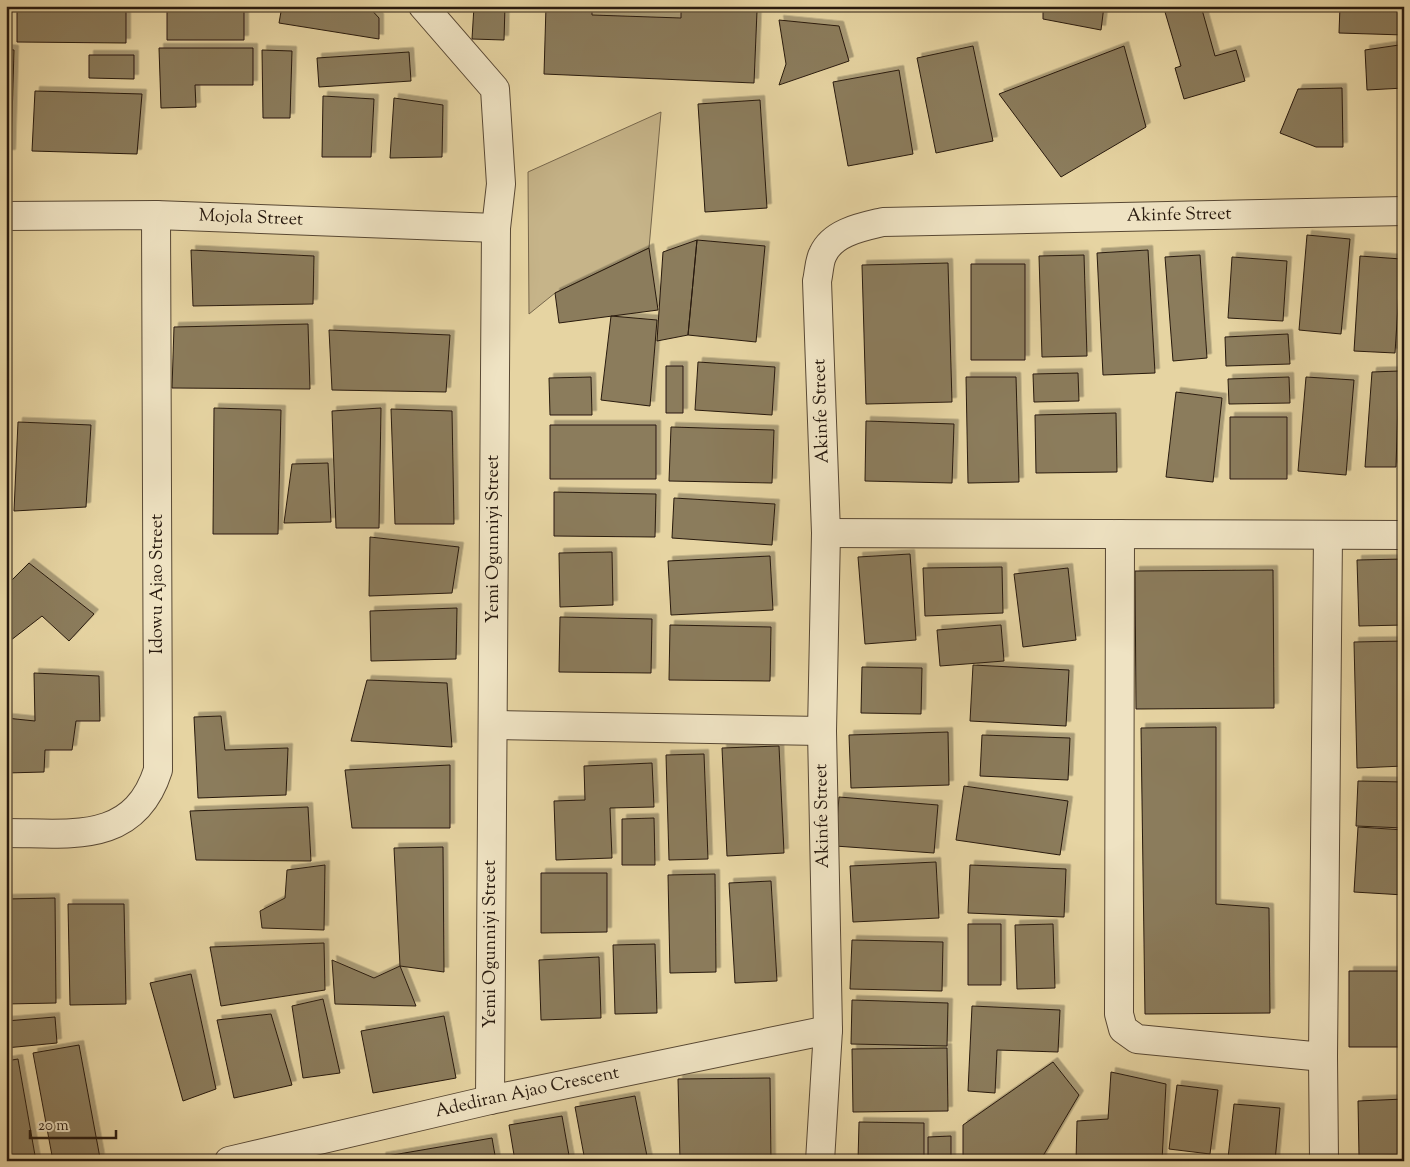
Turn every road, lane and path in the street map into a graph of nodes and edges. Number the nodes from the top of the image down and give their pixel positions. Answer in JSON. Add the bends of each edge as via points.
{"nodes":[{"id":1,"x":423,"y":6,"type":"edge"},
{"id":2,"x":1404,"y":210,"type":"edge"},
{"id":3,"x":156,"y":215,"type":"junction"},
{"id":4,"x":6,"y":216,"type":"edge"},
{"id":5,"x":496,"y":228,"type":"junction"},
{"id":6,"x":826,"y":532,"type":"junction"},
{"id":7,"x":1120,"y":534,"type":"junction"},
{"id":8,"x":1404,"y":534,"type":"edge"},
{"id":9,"x":1328,"y":535,"type":"junction"},
{"id":10,"x":493,"y":724,"type":"junction"},
{"id":11,"x":822,"y":731,"type":"junction"},
{"id":12,"x":6,"y":833,"type":"edge"},
{"id":13,"x":828,"y":1030,"type":"junction"},
{"id":14,"x":1323,"y":1057,"type":"junction"},
{"id":15,"x":490,"y":1100,"type":"junction"},
{"id":16,"x":229,"y":1161,"type":"edge"},
{"id":17,"x":820,"y":1161,"type":"edge"},
{"id":18,"x":1324,"y":1161,"type":"edge"}],
"edges":[{"from":1,"to":5,"type":"street","name":"Yemi Ogunniyi Street","via":[[495,89],[501,184]]},
{"from":2,"to":6,"type":"street","name":"Akinfe Street","via":[[883,222],[854,228],[832,241],[822,254],[817,281]]},
{"from":3,"to":4,"type":"street","name":"Mojola Street"},
{"from":3,"to":5,"type":"street","name":"Mojola Street"},
{"from":3,"to":12,"type":"street","name":"Idowu Ajao Street","via":[[158,770],[152,791],[138,810],[119,824],[70,832]]},
{"from":5,"to":10,"type":"street","name":"Yemi Ogunniyi Street"},
{"from":6,"to":7,"type":"street"},
{"from":6,"to":11,"type":"street","name":"Akinfe Street"},
{"from":7,"to":9,"type":"street"},
{"from":7,"to":14,"type":"street","via":[[1119,1014],[1122,1029],[1137,1038]]},
{"from":8,"to":9,"type":"street"},
{"from":9,"to":14,"type":"street"},
{"from":10,"to":11,"type":"street"},
{"from":10,"to":15,"type":"street","name":"Yemi Ogunniyi Street"},
{"from":11,"to":13,"type":"street","name":"Akinfe Street"},
{"from":13,"to":15,"type":"street","name":"Adediran Ajao Crescent"},
{"from":13,"to":17,"type":"street","name":"Akinfe Street"},
{"from":14,"to":18,"type":"street"},
{"from":15,"to":16,"type":"street","name":"Adediran Ajao Crescent"}]}
